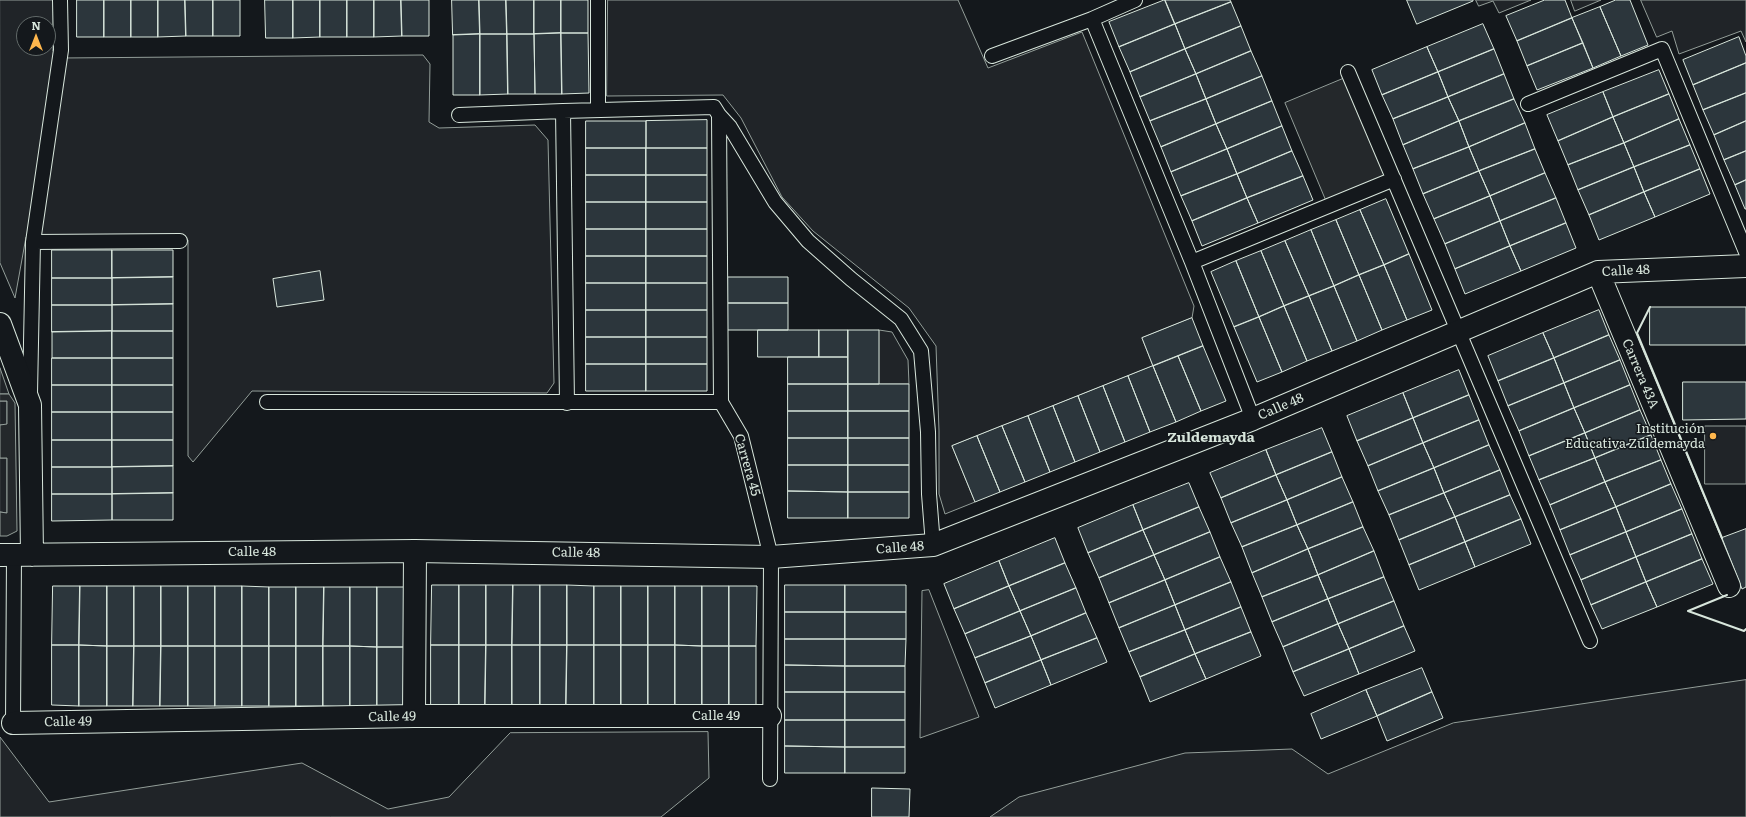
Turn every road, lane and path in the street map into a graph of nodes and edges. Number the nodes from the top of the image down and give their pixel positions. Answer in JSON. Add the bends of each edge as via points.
{"nodes":[{"id":1,"x":60,"y":0,"type":"edge"},
{"id":2,"x":598,"y":0,"type":"edge"},
{"id":3,"x":1135,"y":0,"type":"edge"},
{"id":4,"x":1092,"y":19,"type":"junction"},
{"id":5,"x":992,"y":56,"type":"dead end"},
{"id":6,"x":1348,"y":72,"type":"dead end"},
{"id":7,"x":1528,"y":104,"type":"dead end"},
{"id":8,"x":598,"y":110,"type":"junction"},
{"id":9,"x":563,"y":111,"type":"junction"},
{"id":10,"x":716,"y":111,"type":"junction"},
{"id":11,"x":459,"y":115,"type":"dead end"},
{"id":12,"x":1394,"y":179,"type":"junction"},
{"id":13,"x":180,"y":241,"type":"dead end"},
{"id":14,"x":33,"y":242,"type":"junction"},
{"id":15,"x":1746,"y":252,"type":"edge"},
{"id":16,"x":1192,"y":262,"type":"junction"},
{"id":17,"x":1746,"y":266,"type":"edge"},
{"id":18,"x":1598,"y":272,"type":"junction"},
{"id":19,"x":0,"y":324,"type":"edge"},
{"id":20,"x":1459,"y":332,"type":"junction"},
{"id":21,"x":267,"y":402,"type":"dead end"},
{"id":22,"x":721,"y":402,"type":"junction"},
{"id":23,"x":567,"y":404,"type":"junction"},
{"id":24,"x":30,"y":405,"type":"junction"},
{"id":25,"x":1253,"y":418,"type":"junction"},
{"id":26,"x":933,"y":546,"type":"junction"},
{"id":27,"x":415,"y":551,"type":"junction"},
{"id":28,"x":15,"y":555,"type":"edge"},
{"id":29,"x":771,"y":556,"type":"junction"},
{"id":30,"x":1729,"y":586,"type":"dead end"},
{"id":31,"x":1590,"y":641,"type":"dead end"},
{"id":32,"x":414,"y":716,"type":"junction"},
{"id":33,"x":770,"y":716,"type":"junction"},
{"id":34,"x":13,"y":723,"type":"joint"},
{"id":35,"x":770,"y":779,"type":"dead end"}],
"edges":[{"from":1,"to":14,"type":"lane","via":[[61,50]]},
{"from":2,"to":8,"type":"lane"},
{"from":3,"to":4,"type":"lane"},
{"from":4,"to":5,"type":"lane"},
{"from":4,"to":16,"type":"lane"},
{"from":6,"to":12,"type":"lane"},
{"from":7,"to":15,"type":"lane","via":[[1662,49]]},
{"from":8,"to":9,"type":"lane"},
{"from":8,"to":10,"type":"lane"},
{"from":9,"to":11,"type":"lane"},
{"from":9,"to":23,"type":"lane"},
{"from":10,"to":22,"type":"lane"},
{"from":10,"to":26,"type":"lane","via":[[730,128],[775,202],[808,241],[901,319],[921,351],[928,432]]},
{"from":12,"to":16,"type":"lane"},
{"from":12,"to":20,"type":"lane"},
{"from":13,"to":14,"type":"lane"},
{"from":14,"to":24,"type":"lane"},
{"from":16,"to":25,"type":"lane"},
{"from":17,"to":18,"type":"street","name":"Calle 48"},
{"from":18,"to":20,"type":"street","name":"Calle 48"},
{"from":18,"to":30,"type":"street","name":"Carrera 43A"},
{"from":19,"to":24,"type":"street"},
{"from":20,"to":25,"type":"street","name":"Calle 48"},
{"from":20,"to":31,"type":"lane"},
{"from":21,"to":23,"type":"lane"},
{"from":22,"to":23,"type":"lane"},
{"from":22,"to":29,"type":"lane","name":"Carrera 45","via":[[741,436]]},
{"from":24,"to":28,"type":"street"},
{"from":25,"to":26,"type":"street","name":"Calle 48"},
{"from":26,"to":29,"type":"street","name":"Calle 48"},
{"from":27,"to":28,"type":"street","name":"Calle 48"},
{"from":27,"to":29,"type":"street","name":"Calle 48"},
{"from":27,"to":32,"type":"street"},
{"from":28,"to":34,"type":"lane"},
{"from":29,"to":33,"type":"lane","name":"Carrera 45"},
{"from":32,"to":33,"type":"street","name":"Calle 49"},
{"from":32,"to":34,"type":"street","name":"Calle 49"},
{"from":33,"to":35,"type":"lane","name":"Carrera 45"}]}
